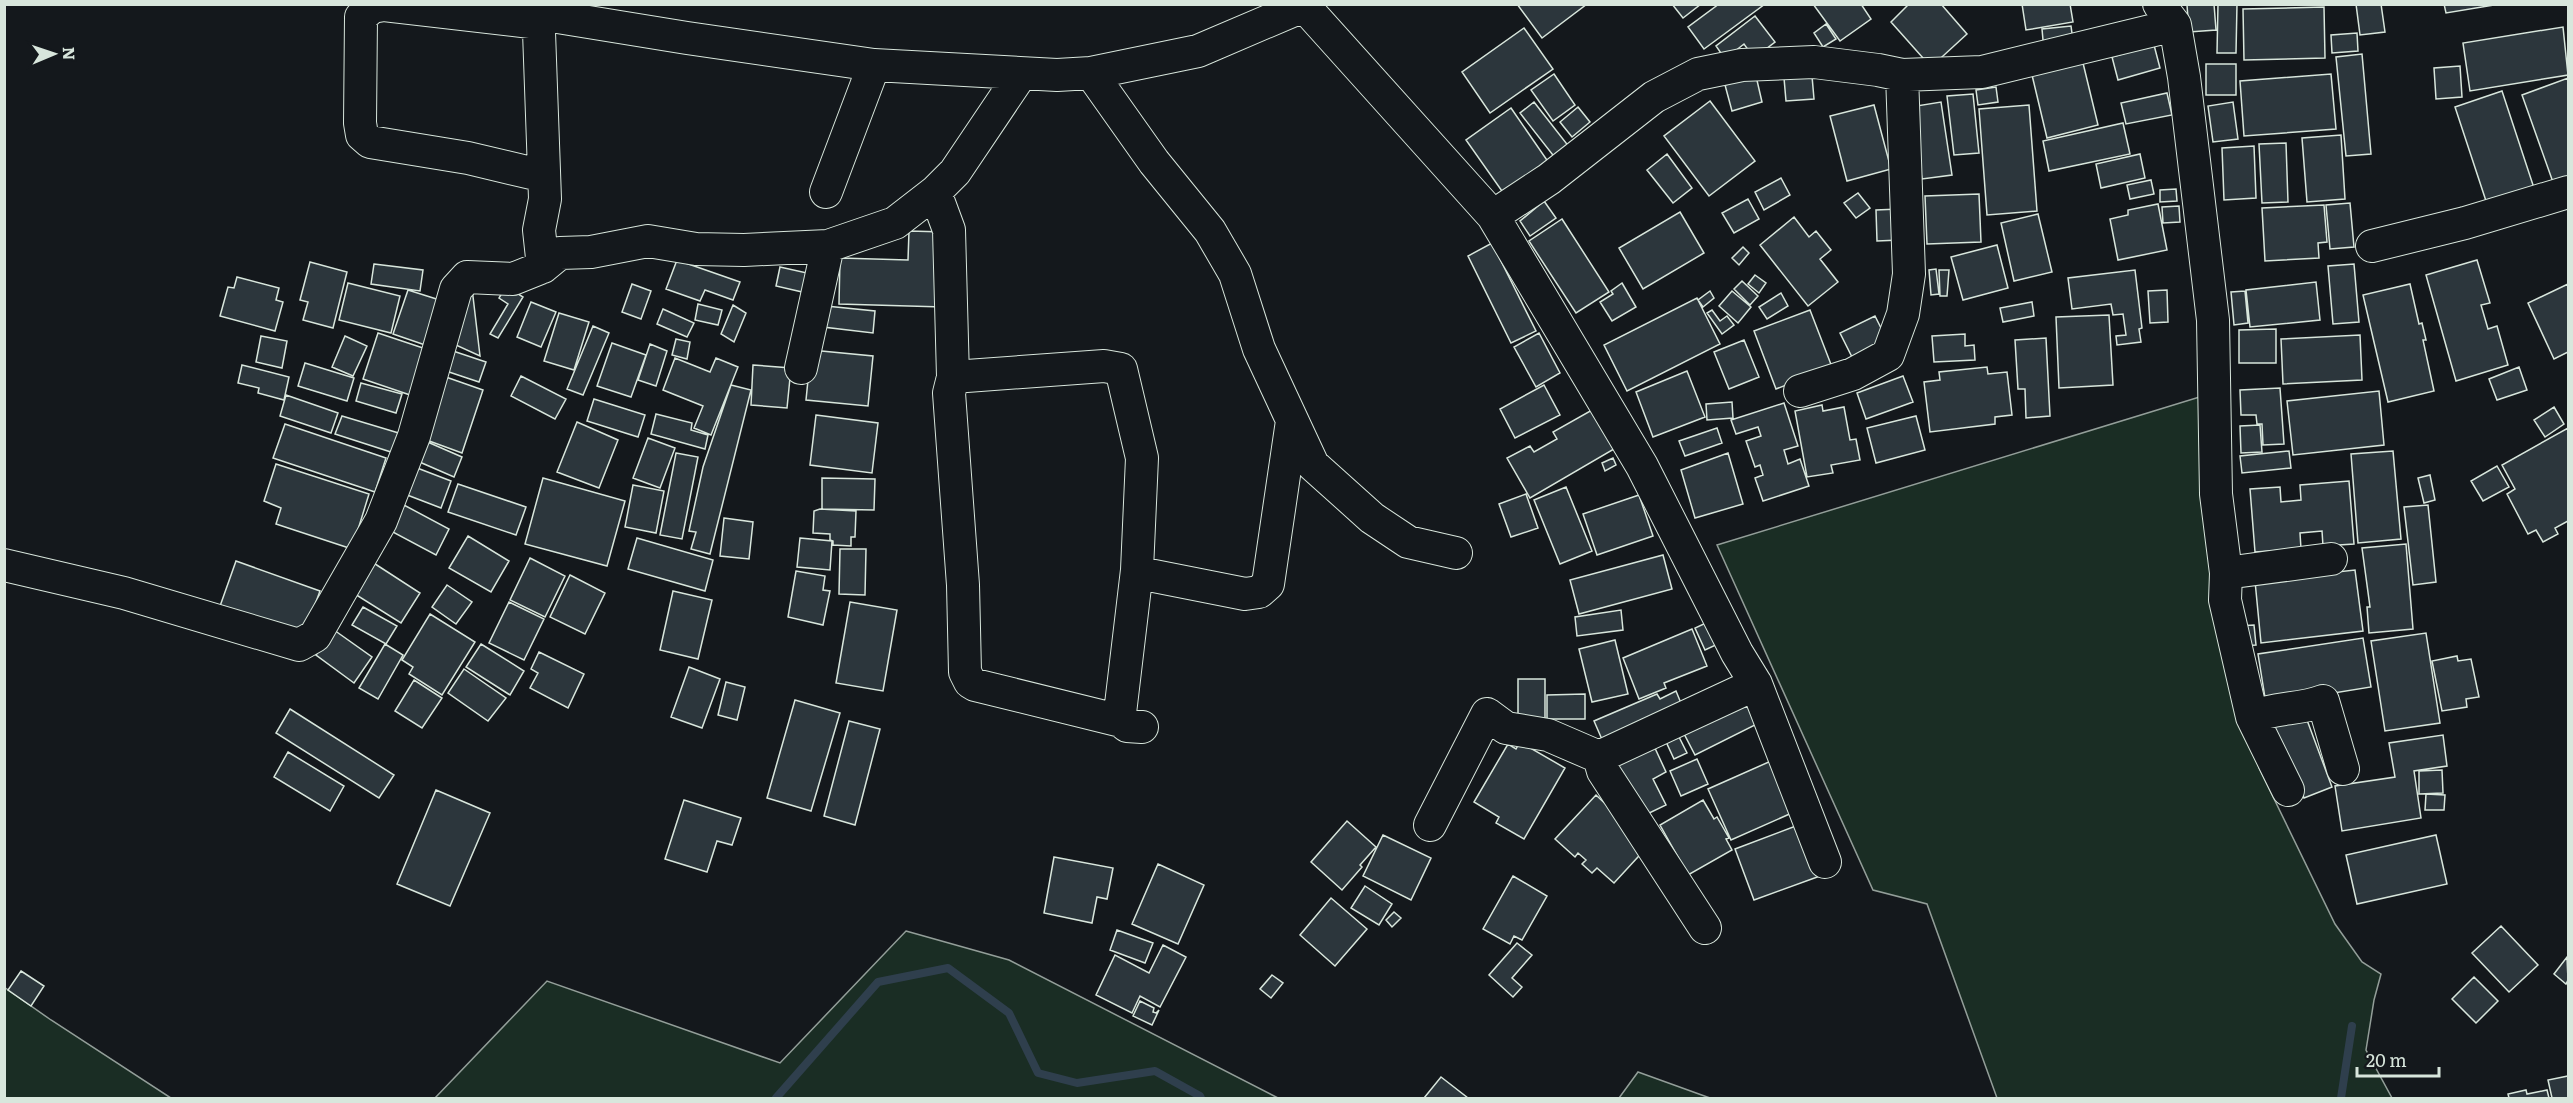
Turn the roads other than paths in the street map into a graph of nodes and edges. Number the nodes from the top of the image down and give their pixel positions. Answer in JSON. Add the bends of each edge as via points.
{"nodes":[{"id":1,"x":1306,"y":6,"type":"edge"},
{"id":2,"x":539,"y":14,"type":"edge"},
{"id":3,"x":2167,"y":15,"type":"edge"},
{"id":4,"x":874,"y":65,"type":"junction"},
{"id":5,"x":1091,"y":73,"type":"junction"},
{"id":6,"x":1021,"y":74,"type":"junction"},
{"id":7,"x":1902,"y":75,"type":"junction"},
{"id":8,"x":544,"y":176,"type":"junction"},
{"id":9,"x":826,"y":192,"type":"dead end"},
{"id":10,"x":935,"y":192,"type":"junction"},
{"id":11,"x":2568,"y":192,"type":"edge"},
{"id":12,"x":1493,"y":216,"type":"junction"},
{"id":13,"x":828,"y":246,"type":"junction"},
{"id":14,"x":2372,"y":246,"type":"dead end"},
{"id":15,"x":543,"y":267,"type":"junction"},
{"id":16,"x":801,"y":368,"type":"dead end"},
{"id":17,"x":953,"y":377,"type":"junction"},
{"id":18,"x":1800,"y":391,"type":"dead end"},
{"id":19,"x":1292,"y":421,"type":"junction"},
{"id":20,"x":1456,"y":553,"type":"dead end"},
{"id":21,"x":2331,"y":559,"type":"dead end"},
{"id":22,"x":4,"y":565,"type":"edge"},
{"id":23,"x":1137,"y":570,"type":"junction"},
{"id":24,"x":2226,"y":573,"type":"junction"},
{"id":25,"x":1756,"y":684,"type":"junction"},
{"id":26,"x":2252,"y":717,"type":"junction"},
{"id":27,"x":1599,"y":757,"type":"junction"},
{"id":28,"x":2343,"y":769,"type":"dead end"},
{"id":29,"x":2288,"y":790,"type":"dead end"},
{"id":30,"x":1430,"y":825,"type":"dead end"},
{"id":31,"x":1825,"y":862,"type":"dead end"},
{"id":32,"x":1705,"y":928,"type":"dead end"}],
"edges":[{"from":1,"to":5,"type":"street","via":[[1198,51]]},
{"from":1,"to":12,"type":"street"},
{"from":2,"to":4,"type":"street"},
{"from":2,"to":8,"type":"street"},
{"from":2,"to":8,"type":"street","via":[[372,7],[361,17],[360,123],[362,135],[370,142],[468,158]]},
{"from":3,"to":7,"type":"street","via":[[1982,72]]},
{"from":3,"to":24,"type":"street","via":[[2184,77],[2213,320],[2216,494]]},
{"from":4,"to":6,"type":"street"},
{"from":4,"to":9,"type":"street"},
{"from":5,"to":6,"type":"street"},
{"from":5,"to":19,"type":"street","via":[[1154,162],[1210,231],[1230,265],[1259,349]]},
{"from":6,"to":10,"type":"street","via":[[955,172]]},
{"from":7,"to":12,"type":"street","via":[[1814,62],[1742,65],[1698,74],[1654,97],[1549,179]]},
{"from":7,"to":18,"type":"street","via":[[1910,274],[1903,314],[1888,355],[1853,374]]},
{"from":8,"to":15,"type":"street","via":[[545,198],[539,230]]},
{"from":10,"to":13,"type":"street","via":[[895,223]]},
{"from":10,"to":17,"type":"street","via":[[949,230]]},
{"from":11,"to":14,"type":"street"},
{"from":12,"to":25,"type":"street","via":[[1642,466]]},
{"from":13,"to":15,"type":"street","via":[[696,249],[648,241],[591,252],[560,253]]},
{"from":13,"to":16,"type":"street"},
{"from":15,"to":22,"type":"street","via":[[513,279],[467,277],[456,289],[414,436],[381,521],[315,636],[299,645],[124,593]]},
{"from":17,"to":23,"type":"street","via":[[1104,366],[1121,369],[1142,458]]},
{"from":17,"to":23,"type":"street","via":[[949,393],[965,672],[970,682],[1131,724]]},
{"from":19,"to":20,"type":"street","via":[[1313,465],[1372,518],[1408,542]]},
{"from":19,"to":23,"type":"street","via":[[1268,584],[1259,592],[1245,594]]},
{"from":21,"to":24,"type":"street"},
{"from":24,"to":26,"type":"street","via":[[2225,600]]},
{"from":25,"to":27,"type":"street"},
{"from":25,"to":31,"type":"street"},
{"from":26,"to":28,"type":"street","via":[[2323,701]]},
{"from":26,"to":29,"type":"street"},
{"from":27,"to":30,"type":"street","via":[[1548,735],[1506,728],[1487,714]]},
{"from":27,"to":32,"type":"street","via":[[1603,771]]}]}
